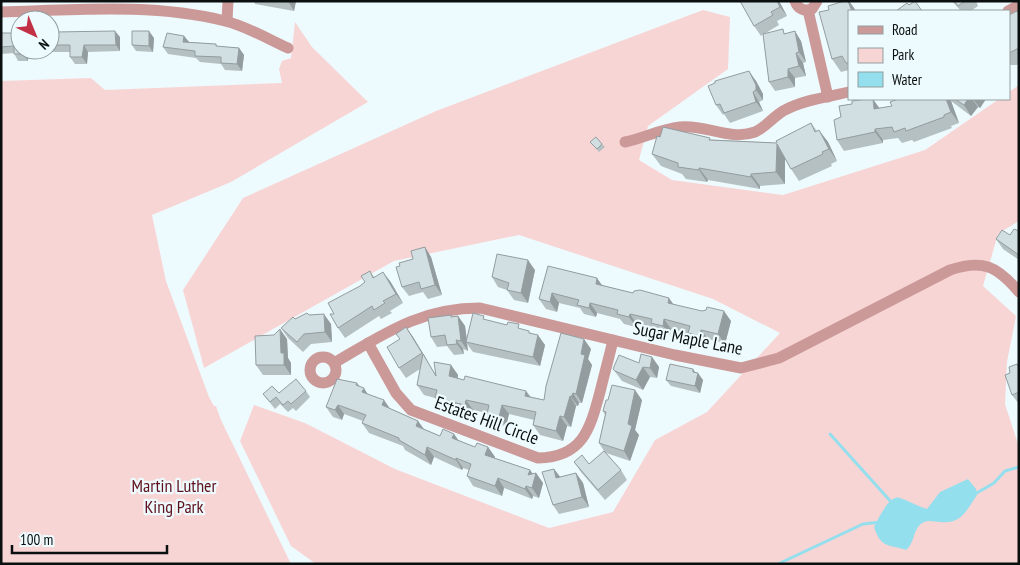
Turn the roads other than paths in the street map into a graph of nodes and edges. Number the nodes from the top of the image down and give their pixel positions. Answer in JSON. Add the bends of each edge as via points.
{"nodes":[{"id":1,"x":228,"y":1,"type":"edge"},
{"id":2,"x":795,"y":1,"type":"edge"},
{"id":3,"x":817,"y":1,"type":"edge"},
{"id":4,"x":88,"y":6,"type":"edge"},
{"id":5,"x":808,"y":10,"type":"junction"},
{"id":6,"x":1,"y":12,"type":"edge"},
{"id":7,"x":227,"y":21,"type":"junction"},
{"id":8,"x":288,"y":48,"type":"dead end"},
{"id":9,"x":848,"y":92,"type":"edge"},
{"id":10,"x":828,"y":97,"type":"junction"},
{"id":11,"x":625,"y":142,"type":"dead end"},
{"id":12,"x":1019,"y":292,"type":"edge"},
{"id":13,"x":613,"y":340,"type":"junction"},
{"id":14,"x":368,"y":343,"type":"junction"},
{"id":15,"x":334,"y":363,"type":"dead end"}],
"edges":[{"from":1,"to":7,"type":"street"},
{"from":2,"to":5,"type":"street","via":[[801,9]]},
{"from":3,"to":5,"type":"street"},
{"from":4,"to":6,"type":"street"},
{"from":4,"to":7,"type":"street","via":[[158,11]]},
{"from":5,"to":10,"type":"street"},
{"from":7,"to":8,"type":"street"},
{"from":9,"to":10,"type":"street"},
{"from":10,"to":11,"type":"street","via":[[781,112],[755,132],[743,134],[683,126]]},
{"from":12,"to":13,"type":"street","name":"Sugar Maple Lane","via":[[993,269],[980,264],[966,265],[950,270],[779,358],[747,368]]},
{"from":13,"to":14,"type":"street","name":"Sugar Maple Lane","via":[[496,311],[459,308],[414,318]]},
{"from":13,"to":14,"type":"street","name":"Estates Hill Circle","via":[[588,431],[582,440],[563,454],[538,458],[411,410],[396,392]]},
{"from":14,"to":15,"type":"street","name":"Sugar Maple Lane"}]}
